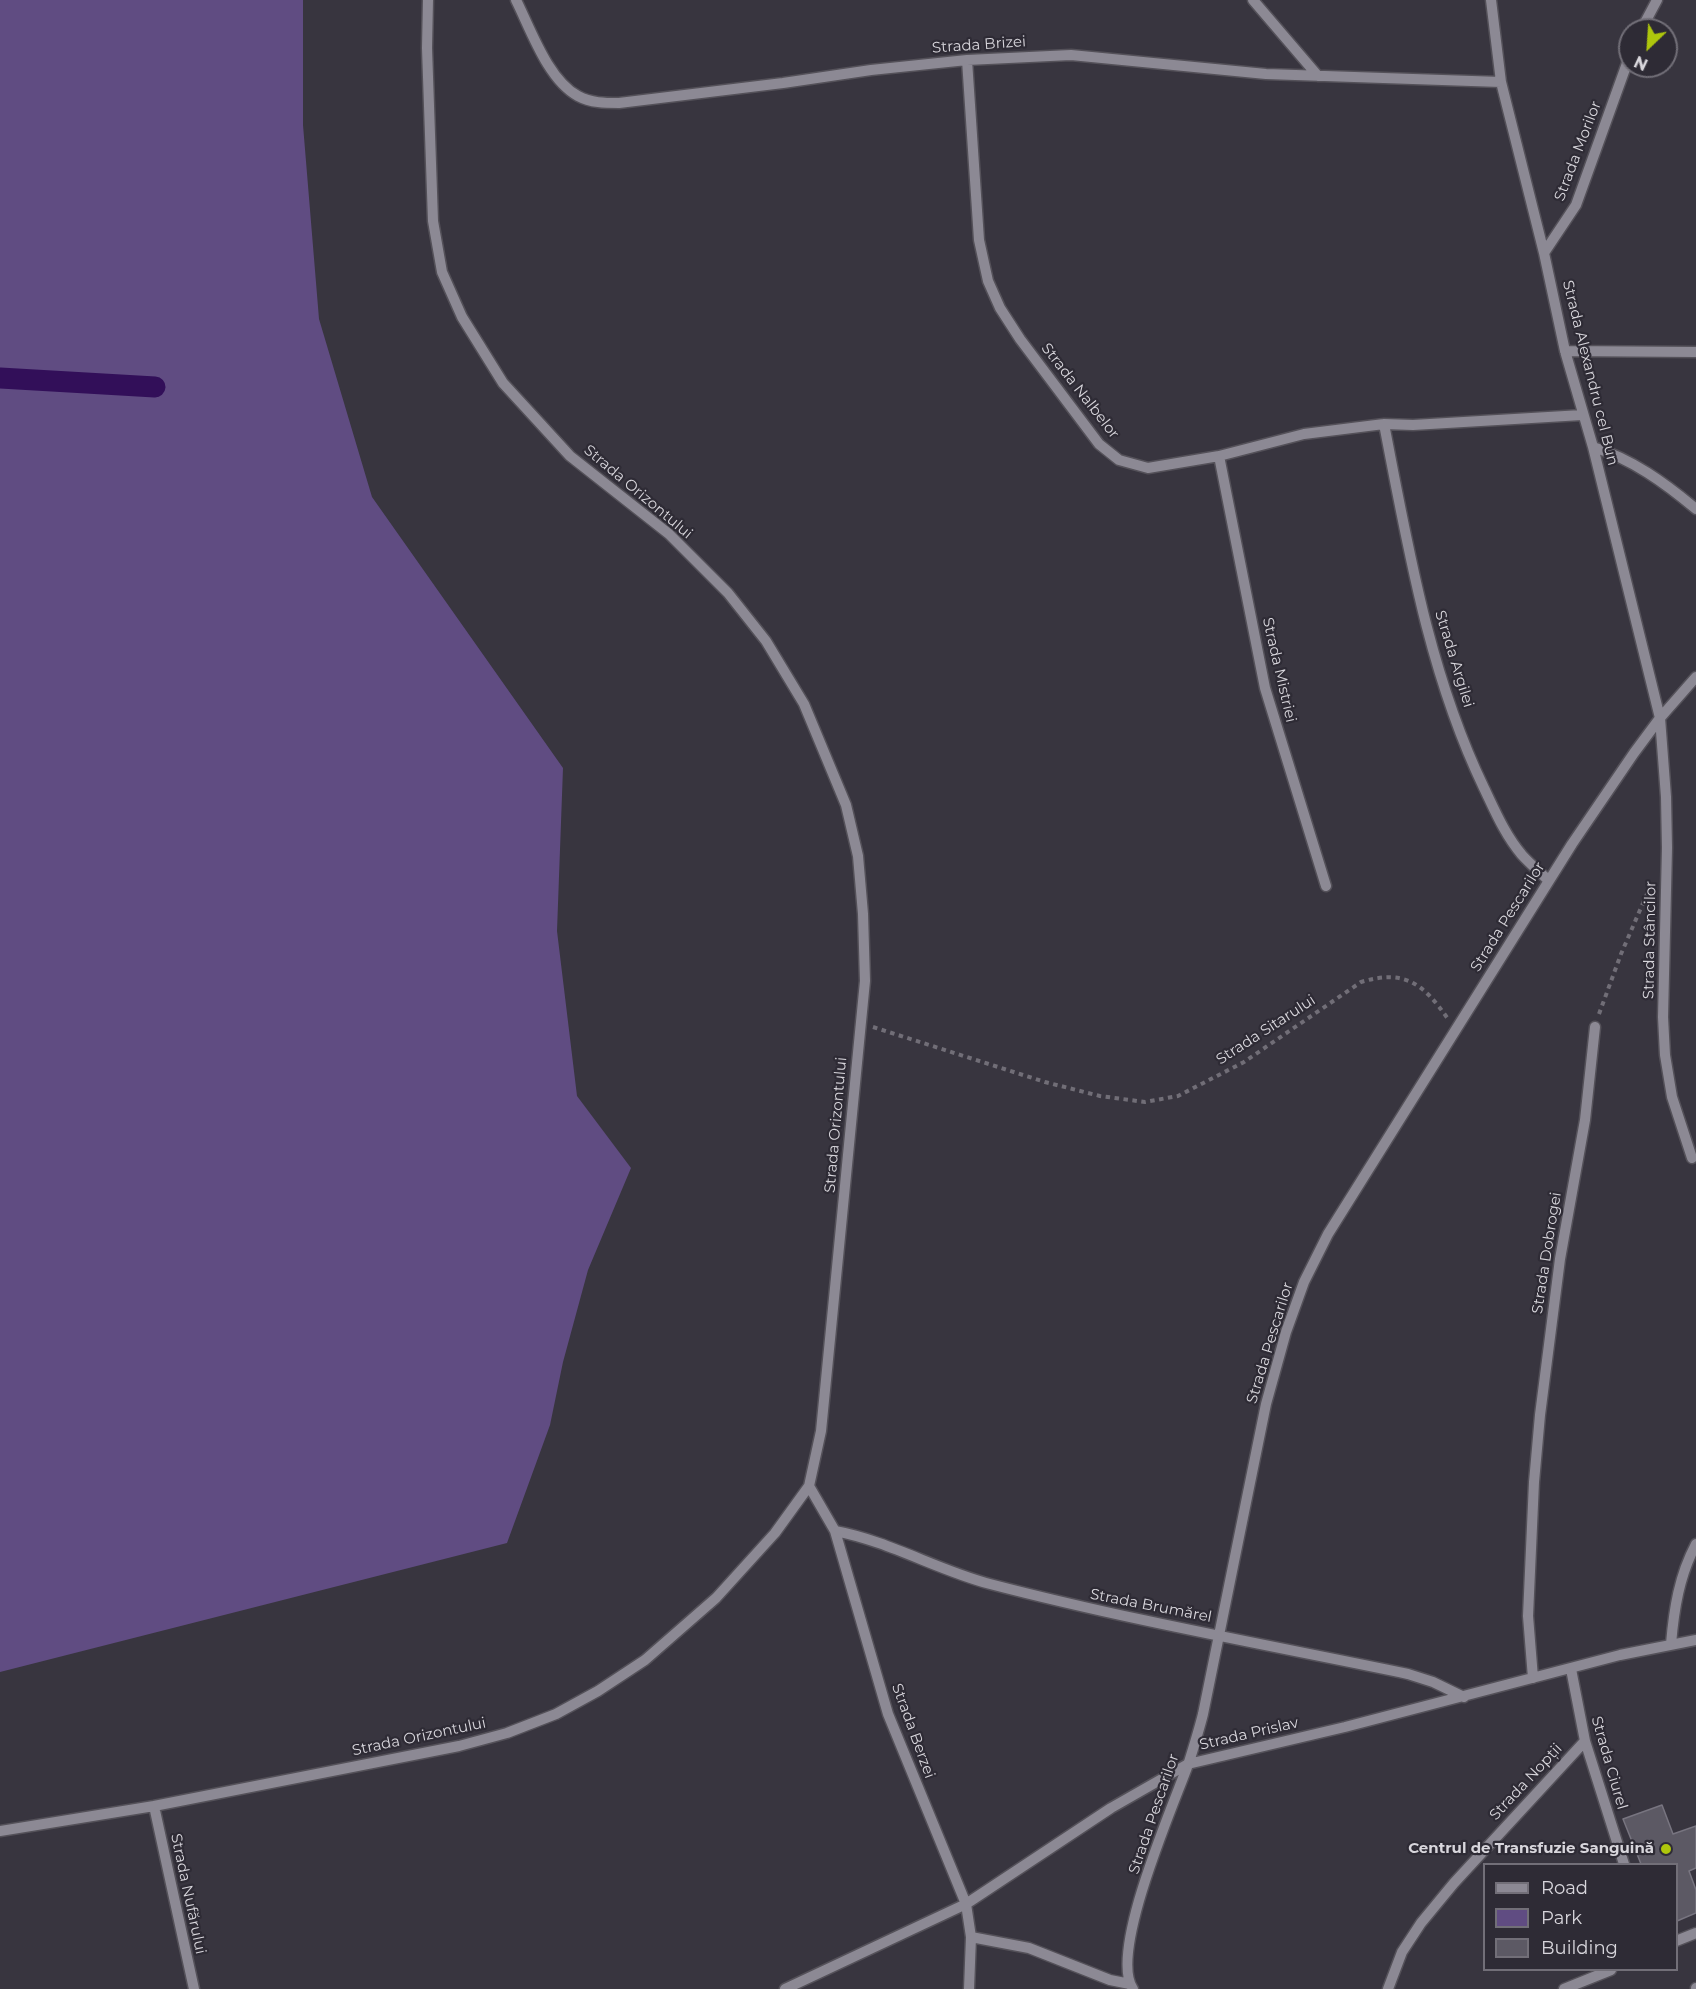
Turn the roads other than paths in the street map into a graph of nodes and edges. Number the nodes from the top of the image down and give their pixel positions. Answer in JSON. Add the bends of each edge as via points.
{"nodes":[{"id":1,"x":428,"y":0,"type":"edge"},
{"id":2,"x":516,"y":0,"type":"edge"},
{"id":3,"x":1253,"y":0,"type":"edge"},
{"id":4,"x":1491,"y":0,"type":"edge"},
{"id":5,"x":1657,"y":0,"type":"edge"},
{"id":6,"x":1647,"y":18,"type":"edge"},
{"id":7,"x":966,"y":60,"type":"junction"},
{"id":8,"x":1318,"y":76,"type":"junction"},
{"id":9,"x":1622,"y":78,"type":"edge"},
{"id":10,"x":1501,"y":82,"type":"junction"},
{"id":11,"x":1545,"y":253,"type":"junction"},
{"id":12,"x":1565,"y":351,"type":"junction"},
{"id":13,"x":1696,"y":352,"type":"edge"},
{"id":14,"x":1582,"y":415,"type":"junction"},
{"id":15,"x":1384,"y":424,"type":"junction"},
{"id":16,"x":1593,"y":447,"type":"junction"},
{"id":17,"x":1219,"y":456,"type":"junction"},
{"id":18,"x":1696,"y":509,"type":"edge"},
{"id":19,"x":1696,"y":677,"type":"edge"},
{"id":20,"x":1660,"y":718,"type":"junction"},
{"id":21,"x":1548,"y":880,"type":"junction"},
{"id":22,"x":1326,"y":886,"type":"dead end"},
{"id":23,"x":1595,"y":1027,"type":"road end"},
{"id":24,"x":1692,"y":1158,"type":"dead end"},
{"id":25,"x":809,"y":1486,"type":"junction"},
{"id":26,"x":835,"y":1530,"type":"junction"},
{"id":27,"x":1696,"y":1544,"type":"edge"},
{"id":28,"x":1221,"y":1635,"type":"junction"},
{"id":29,"x":1696,"y":1640,"type":"edge"},
{"id":30,"x":1671,"y":1644,"type":"junction"},
{"id":31,"x":1570,"y":1669,"type":"junction"},
{"id":32,"x":1533,"y":1678,"type":"junction"},
{"id":33,"x":1464,"y":1697,"type":"junction"},
{"id":34,"x":1585,"y":1742,"type":"junction"},
{"id":35,"x":1188,"y":1764,"type":"junction"},
{"id":36,"x":154,"y":1806,"type":"junction"},
{"id":37,"x":0,"y":1832,"type":"edge"},
{"id":38,"x":1624,"y":1863,"type":"edge"},
{"id":39,"x":966,"y":1904,"type":"junction"},
{"id":40,"x":1696,"y":1933,"type":"edge"},
{"id":41,"x":971,"y":1936,"type":"junction"},
{"id":42,"x":1678,"y":1941,"type":"edge"},
{"id":43,"x":1609,"y":1971,"type":"edge"},
{"id":44,"x":1132,"y":1986,"type":"edge"},
{"id":45,"x":194,"y":1989,"type":"edge"},
{"id":46,"x":784,"y":1989,"type":"edge"},
{"id":47,"x":969,"y":1989,"type":"edge"},
{"id":48,"x":1388,"y":1989,"type":"edge"},
{"id":49,"x":1564,"y":1989,"type":"edge"}],
"edges":[{"from":1,"to":25,"type":"street","name":"Strada Orizontului","via":[[433,221],[442,273],[462,317],[503,383],[570,456],[669,534],[728,593],[766,641],[804,704],[846,805],[858,856],[865,981],[821,1431]]},
{"from":2,"to":7,"type":"street","name":"Strada Brizei","via":[[563,86],[597,103]]},
{"from":3,"to":8,"type":"street"},
{"from":4,"to":10,"type":"street","name":"Strada Alexandru cel Bun"},
{"from":5,"to":6,"type":"street"},
{"from":7,"to":8,"type":"street","name":"Strada Brizei","via":[[1071,55]]},
{"from":7,"to":17,"type":"street","name":"Strada Nalbelor","via":[[979,240],[988,281],[1000,308],[1099,444],[1119,460],[1148,468]]},
{"from":8,"to":10,"type":"street","name":"Strada Brizei"},
{"from":9,"to":11,"type":"street","name":"Strada Morilor","via":[[1575,205]]},
{"from":10,"to":11,"type":"street","name":"Strada Alexandru cel Bun"},
{"from":11,"to":12,"type":"street","name":"Strada Alexandru cel Bun"},
{"from":12,"to":13,"type":"street"},
{"from":12,"to":14,"type":"street","name":"Strada Alexandru cel Bun"},
{"from":14,"to":15,"type":"street","name":"Strada Nalbelor"},
{"from":14,"to":16,"type":"street","name":"Strada Alexandru cel Bun"},
{"from":15,"to":17,"type":"street","name":"Strada Nalbelor","via":[[1304,434]]},
{"from":15,"to":21,"type":"street","name":"Strada Argilei","via":[[1432,647],[1468,756],[1503,827]]},
{"from":16,"to":18,"type":"street","via":[[1640,467]]},
{"from":16,"to":20,"type":"street","name":"Strada Alexandru cel Bun"},
{"from":17,"to":22,"type":"street","name":"Strada Mistriei","via":[[1265,688]]},
{"from":19,"to":20,"type":"street","name":"Strada Pescarilor"},
{"from":20,"to":21,"type":"street","name":"Strada Pescarilor"},
{"from":20,"to":24,"type":"street","name":"Strada Stâncilor","via":[[1667,848],[1665,1055],[1672,1097]]},
{"from":21,"to":28,"type":"street","name":"Strada Pescarilor","via":[[1328,1234],[1304,1282],[1266,1404]]},
{"from":23,"to":32,"type":"street","name":"Strada Dobrogei","via":[[1585,1120],[1560,1259],[1540,1415],[1528,1616]]},
{"from":25,"to":26,"type":"street","name":"Strada Berzei"},
{"from":25,"to":36,"type":"street","name":"Strada Orizontului","via":[[775,1533],[716,1598],[645,1660],[556,1714],[459,1746]]},
{"from":26,"to":28,"type":"street","name":"Strada Brumărel","via":[[859,1535],[986,1583],[1097,1611]]},
{"from":26,"to":39,"type":"street","name":"Strada Berzei","via":[[888,1714]]},
{"from":27,"to":30,"type":"street","via":[[1678,1587]]},
{"from":28,"to":33,"type":"street","name":"Strada Brumărel","via":[[1408,1674]]},
{"from":28,"to":35,"type":"street","name":"Strada Pescarilor"},
{"from":29,"to":30,"type":"street","name":"Strada Prislav"},
{"from":30,"to":31,"type":"street","name":"Strada Prislav"},
{"from":31,"to":32,"type":"street","name":"Strada Prislav"},
{"from":31,"to":34,"type":"street","name":"Strada Ciurel"},
{"from":32,"to":33,"type":"street","name":"Strada Prislav"},
{"from":33,"to":35,"type":"street","name":"Strada Prislav"},
{"from":34,"to":38,"type":"street","name":"Strada Ciurel"},
{"from":34,"to":48,"type":"street","name":"Strada Nopții","via":[[1421,1923],[1402,1952]]},
{"from":35,"to":39,"type":"street","name":"Strada Prislav","via":[[1111,1808]]},
{"from":35,"to":44,"type":"street","name":"Strada Pescarilor","via":[[1160,1838],[1132,1932],[1127,1955]]},
{"from":36,"to":37,"type":"street","name":"Strada Orizontului"},
{"from":36,"to":45,"type":"street","name":"Strada Nufărului"},
{"from":39,"to":41,"type":"street","name":"Strada Berzei"},
{"from":39,"to":46,"type":"street","name":"Strada Prislav"},
{"from":40,"to":42,"type":"street"},
{"from":41,"to":44,"type":"street","via":[[1029,1948]]},
{"from":41,"to":47,"type":"street","name":"Strada Berzei"},
{"from":43,"to":49,"type":"street"}]}
